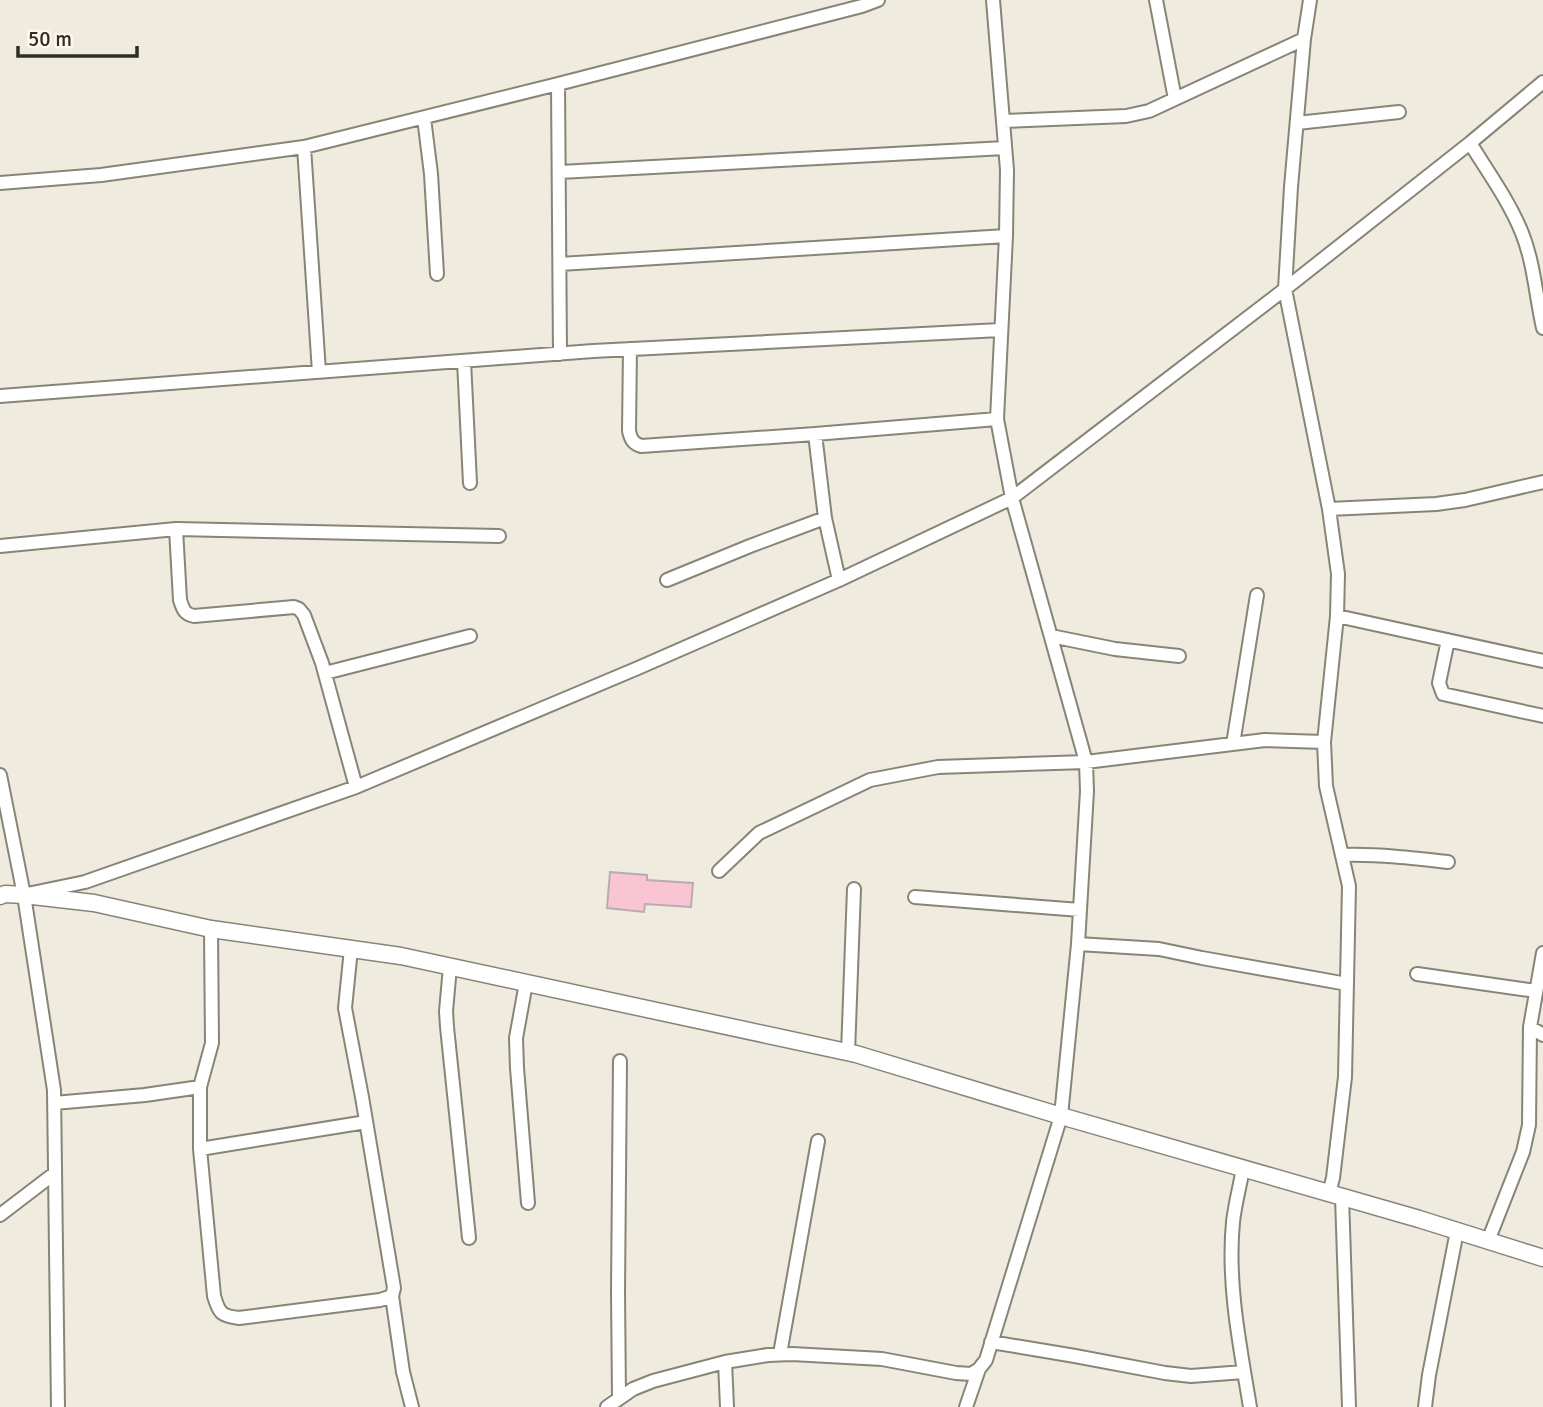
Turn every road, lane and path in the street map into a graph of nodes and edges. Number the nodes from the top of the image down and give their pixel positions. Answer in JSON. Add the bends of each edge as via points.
{"nodes":[{"id":1,"x":878,"y":0,"type":"edge"},
{"id":2,"x":993,"y":0,"type":"edge"},
{"id":3,"x":1156,"y":0,"type":"edge"},
{"id":4,"x":1310,"y":0,"type":"edge"},
{"id":5,"x":1304,"y":39,"type":"junction"},
{"id":6,"x":1543,"y":82,"type":"edge"},
{"id":7,"x":558,"y":84,"type":"junction"},
{"id":8,"x":1175,"y":99,"type":"junction"},
{"id":9,"x":1399,"y":112,"type":"dead end"},
{"id":10,"x":424,"y":118,"type":"junction"},
{"id":11,"x":1003,"y":121,"type":"junction"},
{"id":12,"x":1297,"y":123,"type":"junction"},
{"id":13,"x":1470,"y":143,"type":"junction"},
{"id":14,"x":304,"y":147,"type":"junction"},
{"id":15,"x":1005,"y":148,"type":"junction"},
{"id":16,"x":559,"y":172,"type":"junction"},
{"id":17,"x":0,"y":183,"type":"edge"},
{"id":18,"x":1006,"y":236,"type":"junction"},
{"id":19,"x":560,"y":264,"type":"junction"},
{"id":20,"x":437,"y":274,"type":"dead end"},
{"id":21,"x":1285,"y":289,"type":"junction"},
{"id":22,"x":1542,"y":320,"type":"edge"},
{"id":23,"x":1000,"y":330,"type":"junction"},
{"id":24,"x":630,"y":349,"type":"junction"},
{"id":25,"x":560,"y":354,"type":"junction"},
{"id":26,"x":464,"y":361,"type":"junction"},
{"id":27,"x":319,"y":372,"type":"junction"},
{"id":28,"x":0,"y":396,"type":"edge"},
{"id":29,"x":996,"y":419,"type":"junction"},
{"id":30,"x":816,"y":434,"type":"junction"},
{"id":31,"x":1543,"y":482,"type":"edge"},
{"id":32,"x":470,"y":483,"type":"dead end"},
{"id":33,"x":1012,"y":498,"type":"junction"},
{"id":34,"x":1329,"y":509,"type":"junction"},
{"id":35,"x":825,"y":518,"type":"junction"},
{"id":36,"x":176,"y":529,"type":"junction"},
{"id":37,"x":499,"y":536,"type":"dead end"},
{"id":38,"x":0,"y":546,"type":"edge"},
{"id":39,"x":667,"y":580,"type":"dead end"},
{"id":40,"x":839,"y":580,"type":"junction"},
{"id":41,"x":1257,"y":595,"type":"dead end"},
{"id":42,"x":1337,"y":616,"type":"junction"},
{"id":43,"x":470,"y":636,"type":"dead end"},
{"id":44,"x":1051,"y":636,"type":"junction"},
{"id":45,"x":1448,"y":640,"type":"junction"},
{"id":46,"x":1179,"y":656,"type":"dead end"},
{"id":47,"x":1543,"y":661,"type":"edge"},
{"id":48,"x":325,"y":673,"type":"junction"},
{"id":49,"x":1543,"y":716,"type":"edge"},
{"id":50,"x":1324,"y":742,"type":"junction"},
{"id":51,"x":1233,"y":744,"type":"junction"},
{"id":52,"x":1086,"y":762,"type":"junction"},
{"id":53,"x":0,"y":775,"type":"edge"},
{"id":54,"x":356,"y":787,"type":"junction"},
{"id":55,"x":1343,"y":855,"type":"junction"},
{"id":56,"x":1448,"y":862,"type":"dead end"},
{"id":57,"x":719,"y":871,"type":"dead end"},
{"id":58,"x":854,"y":889,"type":"dead end"},
{"id":59,"x":2,"y":894,"type":"edge"},
{"id":60,"x":24,"y":895,"type":"junction"},
{"id":61,"x":915,"y":897,"type":"dead end"},
{"id":62,"x":1080,"y":910,"type":"junction"},
{"id":63,"x":211,"y":929,"type":"junction"},
{"id":64,"x":1078,"y":944,"type":"junction"},
{"id":65,"x":351,"y":949,"type":"junction"},
{"id":66,"x":1543,"y":953,"type":"edge"},
{"id":67,"x":450,"y":967,"type":"junction"},
{"id":68,"x":1417,"y":974,"type":"dead end"},
{"id":69,"x":526,"y":983,"type":"junction"},
{"id":70,"x":1347,"y":984,"type":"junction"},
{"id":71,"x":1536,"y":991,"type":"junction"},
{"id":72,"x":1530,"y":1027,"type":"junction"},
{"id":73,"x":1543,"y":1035,"type":"edge"},
{"id":74,"x":848,"y":1053,"type":"junction"},
{"id":75,"x":620,"y":1061,"type":"dead end"},
{"id":76,"x":200,"y":1087,"type":"junction"},
{"id":77,"x":54,"y":1103,"type":"junction"},
{"id":78,"x":1061,"y":1116,"type":"junction"},
{"id":79,"x":366,"y":1122,"type":"junction"},
{"id":80,"x":818,"y":1141,"type":"dead end"},
{"id":81,"x":200,"y":1149,"type":"junction"},
{"id":82,"x":1243,"y":1168,"type":"junction"},
{"id":83,"x":55,"y":1173,"type":"junction"},
{"id":84,"x":1335,"y":1195,"type":"junction"},
{"id":85,"x":528,"y":1203,"type":"dead end"},
{"id":86,"x":0,"y":1215,"type":"edge"},
{"id":87,"x":1457,"y":1231,"type":"junction"},
{"id":88,"x":468,"y":1238,"type":"dead end"},
{"id":89,"x":1488,"y":1241,"type":"junction"},
{"id":90,"x":1543,"y":1258,"type":"edge"},
{"id":91,"x":392,"y":1296,"type":"junction"},
{"id":92,"x":991,"y":1342,"type":"junction"},
{"id":93,"x":780,"y":1354,"type":"junction"},
{"id":94,"x":725,"y":1362,"type":"junction"},
{"id":95,"x":979,"y":1369,"type":"junction"},
{"id":96,"x":1244,"y":1372,"type":"junction"},
{"id":97,"x":619,"y":1398,"type":"junction"},
{"id":98,"x":58,"y":1407,"type":"edge"},
{"id":99,"x":412,"y":1407,"type":"edge"},
{"id":100,"x":607,"y":1407,"type":"edge"},
{"id":101,"x":727,"y":1407,"type":"edge"},
{"id":102,"x":966,"y":1407,"type":"edge"},
{"id":103,"x":1250,"y":1407,"type":"edge"},
{"id":104,"x":1349,"y":1407,"type":"edge"},
{"id":105,"x":1425,"y":1407,"type":"edge"}],
"edges":[{"from":1,"to":7,"type":"street"},
{"from":2,"to":11,"type":"street"},
{"from":3,"to":8,"type":"street"},
{"from":4,"to":5,"type":"street"},
{"from":5,"to":8,"type":"street"},
{"from":5,"to":12,"type":"street"},
{"from":6,"to":13,"type":"street"},
{"from":7,"to":10,"type":"street"},
{"from":7,"to":16,"type":"street"},
{"from":8,"to":11,"type":"street","via":[[1126,116]]},
{"from":9,"to":12,"type":"street"},
{"from":10,"to":14,"type":"street"},
{"from":10,"to":20,"type":"street"},
{"from":11,"to":15,"type":"street"},
{"from":12,"to":21,"type":"street"},
{"from":13,"to":21,"type":"street"},
{"from":13,"to":22,"type":"street","via":[[1522,233]]},
{"from":14,"to":17,"type":"street","via":[[101,175]]},
{"from":14,"to":27,"type":"street"},
{"from":15,"to":16,"type":"street"},
{"from":15,"to":18,"type":"street"},
{"from":16,"to":19,"type":"street"},
{"from":18,"to":19,"type":"street"},
{"from":18,"to":23,"type":"street"},
{"from":19,"to":25,"type":"street"},
{"from":21,"to":33,"type":"street"},
{"from":21,"to":34,"type":"street"},
{"from":23,"to":24,"type":"street"},
{"from":23,"to":29,"type":"street"},
{"from":24,"to":25,"type":"street"},
{"from":24,"to":30,"type":"street","via":[[629,431],[634,444]]},
{"from":25,"to":26,"type":"street"},
{"from":26,"to":27,"type":"street"},
{"from":26,"to":32,"type":"street"},
{"from":27,"to":28,"type":"street"},
{"from":29,"to":30,"type":"street"},
{"from":29,"to":33,"type":"street"},
{"from":30,"to":35,"type":"street"},
{"from":31,"to":34,"type":"street","via":[[1436,504]]},
{"from":33,"to":40,"type":"street"},
{"from":33,"to":44,"type":"street"},
{"from":34,"to":42,"type":"street","via":[[1338,574]]},
{"from":35,"to":39,"type":"street"},
{"from":35,"to":40,"type":"street"},
{"from":36,"to":37,"type":"street"},
{"from":36,"to":38,"type":"street"},
{"from":36,"to":48,"type":"street","via":[[180,600],[187,615],[299,608]]},
{"from":40,"to":54,"type":"street"},
{"from":41,"to":51,"type":"street"},
{"from":42,"to":45,"type":"street"},
{"from":42,"to":50,"type":"street"},
{"from":43,"to":48,"type":"street"},
{"from":44,"to":46,"type":"street"},
{"from":44,"to":52,"type":"street"},
{"from":45,"to":47,"type":"street"},
{"from":45,"to":49,"type":"street","via":[[1439,683],[1443,694]]},
{"from":48,"to":54,"type":"street"},
{"from":50,"to":51,"type":"street"},
{"from":50,"to":55,"type":"street","via":[[1326,786]]},
{"from":51,"to":52,"type":"street"},
{"from":52,"to":57,"type":"street","via":[[938,767],[870,780],[759,833]]},
{"from":52,"to":62,"type":"street"},
{"from":53,"to":60,"type":"street"},
{"from":54,"to":60,"type":"street","via":[[85,882]]},
{"from":55,"to":56,"type":"street"},
{"from":55,"to":70,"type":"street","via":[[1349,886]]},
{"from":58,"to":74,"type":"street"},
{"from":59,"to":60,"type":"street"},
{"from":60,"to":63,"type":"street","via":[[94,904]]},
{"from":60,"to":77,"type":"street"},
{"from":61,"to":62,"type":"street"},
{"from":62,"to":64,"type":"street"},
{"from":63,"to":65,"type":"street"},
{"from":63,"to":76,"type":"street","via":[[212,1043]]},
{"from":64,"to":70,"type":"street","via":[[1159,949]]},
{"from":64,"to":78,"type":"street"},
{"from":65,"to":67,"type":"street"},
{"from":65,"to":79,"type":"street","via":[[345,1008]]},
{"from":66,"to":71,"type":"street"},
{"from":67,"to":69,"type":"street"},
{"from":67,"to":88,"type":"street","via":[[447,1027]]},
{"from":68,"to":71,"type":"street"},
{"from":69,"to":74,"type":"street"},
{"from":69,"to":85,"type":"street","via":[[516,1038]]},
{"from":70,"to":84,"type":"street"},
{"from":71,"to":72,"type":"street"},
{"from":72,"to":73,"type":"street"},
{"from":72,"to":89,"type":"street","via":[[1529,1125]]},
{"from":74,"to":78,"type":"street"},
{"from":75,"to":97,"type":"street"},
{"from":76,"to":77,"type":"street"},
{"from":76,"to":81,"type":"street"},
{"from":77,"to":83,"type":"street"},
{"from":78,"to":82,"type":"street"},
{"from":78,"to":92,"type":"street"},
{"from":79,"to":81,"type":"street"},
{"from":79,"to":91,"type":"street"},
{"from":80,"to":93,"type":"street"},
{"from":81,"to":91,"type":"street","via":[[214,1296],[225,1316],[239,1318]]},
{"from":82,"to":84,"type":"street"},
{"from":82,"to":96,"type":"street","via":[[1233,1222],[1232,1274]]},
{"from":83,"to":86,"type":"street"},
{"from":83,"to":98,"type":"street"},
{"from":84,"to":87,"type":"street"},
{"from":84,"to":104,"type":"street"},
{"from":87,"to":89,"type":"street"},
{"from":87,"to":105,"type":"street"},
{"from":89,"to":90,"type":"street"},
{"from":91,"to":99,"type":"street"},
{"from":92,"to":95,"type":"street"},
{"from":92,"to":96,"type":"street","via":[[1165,1374]]},
{"from":93,"to":94,"type":"street"},
{"from":93,"to":95,"type":"street","via":[[883,1359],[963,1374]]},
{"from":94,"to":97,"type":"street","via":[[653,1381]]},
{"from":94,"to":101,"type":"street"},
{"from":95,"to":102,"type":"street"},
{"from":96,"to":103,"type":"street"},
{"from":97,"to":100,"type":"street"}]}
